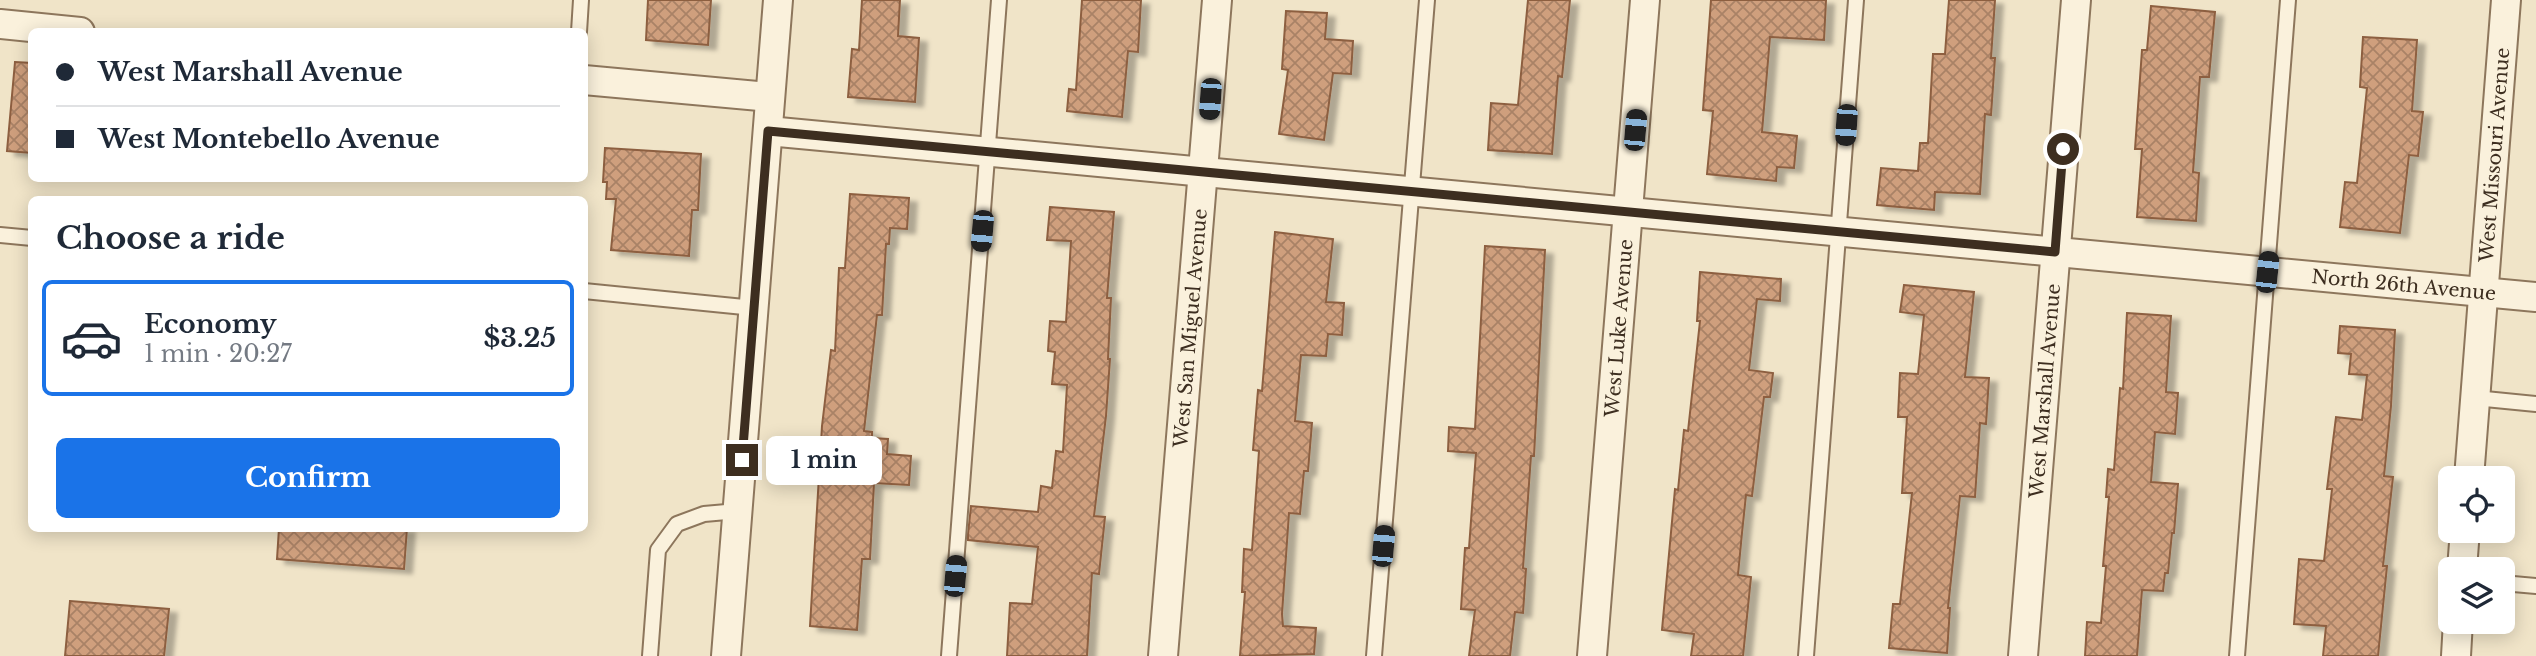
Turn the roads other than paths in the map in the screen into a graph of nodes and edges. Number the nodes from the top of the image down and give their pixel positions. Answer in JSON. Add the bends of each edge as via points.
{"nodes":[{"id":1,"x":581,"y":0,"type":"edge"},
{"id":2,"x":778,"y":0,"type":"edge"},
{"id":3,"x":999,"y":0,"type":"edge"},
{"id":4,"x":1217,"y":0,"type":"edge"},
{"id":5,"x":1427,"y":0,"type":"edge"},
{"id":6,"x":1645,"y":0,"type":"edge"},
{"id":7,"x":1856,"y":0,"type":"edge"},
{"id":8,"x":2076,"y":0,"type":"edge"},
{"id":9,"x":2288,"y":0,"type":"edge"},
{"id":10,"x":2506,"y":0,"type":"edge"},
{"id":11,"x":0,"y":24,"type":"edge"},
{"id":12,"x":40,"y":28,"type":"edge"},
{"id":13,"x":579,"y":28,"type":"edge"},
{"id":14,"x":588,"y":80,"type":"edge"},
{"id":15,"x":771,"y":97,"type":"junction"},
{"id":16,"x":768,"y":131,"type":"junction"},
{"id":17,"x":988,"y":153,"type":"junction"},
{"id":18,"x":1204,"y":172,"type":"junction"},
{"id":19,"x":1411,"y":192,"type":"junction"},
{"id":20,"x":1629,"y":212,"type":"junction"},
{"id":21,"x":1838,"y":231,"type":"junction"},
{"id":22,"x":0,"y":235,"type":"edge"},
{"id":23,"x":28,"y":238,"type":"edge"},
{"id":24,"x":2055,"y":252,"type":"junction"},
{"id":25,"x":2267,"y":272,"type":"junction"},
{"id":26,"x":588,"y":291,"type":"edge"},
{"id":27,"x":2483,"y":292,"type":"junction"},
{"id":28,"x":2536,"y":297,"type":"edge"},
{"id":29,"x":754,"y":308,"type":"junction"},
{"id":30,"x":2475,"y":398,"type":"junction"},
{"id":31,"x":2536,"y":404,"type":"edge"},
{"id":32,"x":2470,"y":466,"type":"edge"},
{"id":33,"x":738,"y":511,"type":"junction"},
{"id":34,"x":2515,"y":584,"type":"edge"},
{"id":35,"x":2536,"y":586,"type":"edge"},
{"id":36,"x":2457,"y":634,"type":"edge"},
{"id":37,"x":650,"y":656,"type":"edge"},
{"id":38,"x":726,"y":656,"type":"edge"},
{"id":39,"x":949,"y":656,"type":"edge"},
{"id":40,"x":1163,"y":656,"type":"edge"},
{"id":41,"x":1374,"y":656,"type":"edge"},
{"id":42,"x":1592,"y":656,"type":"edge"},
{"id":43,"x":1806,"y":656,"type":"edge"},
{"id":44,"x":2023,"y":656,"type":"edge"},
{"id":45,"x":2237,"y":656,"type":"edge"},
{"id":46,"x":2456,"y":656,"type":"edge"}],
"edges":[{"from":1,"to":13,"type":"lane"},
{"from":2,"to":15,"type":"street"},
{"from":3,"to":17,"type":"lane"},
{"from":4,"to":18,"type":"street","name":"West San Miguel Avenue"},
{"from":5,"to":19,"type":"lane"},
{"from":6,"to":20,"type":"street","name":"West Luke Avenue"},
{"from":7,"to":21,"type":"lane"},
{"from":8,"to":24,"type":"street","name":"West Marshall Avenue"},
{"from":9,"to":25,"type":"lane"},
{"from":10,"to":27,"type":"street","name":"West Missouri Avenue"},
{"from":11,"to":12,"type":"street"},
{"from":14,"to":15,"type":"street"},
{"from":15,"to":16,"type":"street"},
{"from":16,"to":17,"type":"street","name":"North 26th Avenue"},
{"from":16,"to":29,"type":"street"},
{"from":17,"to":18,"type":"street","name":"North 26th Avenue"},
{"from":17,"to":39,"type":"lane"},
{"from":18,"to":19,"type":"street","name":"North 26th Avenue"},
{"from":18,"to":40,"type":"street","name":"West San Miguel Avenue"},
{"from":19,"to":20,"type":"street","name":"North 26th Avenue"},
{"from":19,"to":41,"type":"lane"},
{"from":20,"to":21,"type":"street","name":"North 26th Avenue"},
{"from":20,"to":42,"type":"street","name":"West Luke Avenue"},
{"from":21,"to":24,"type":"street","name":"North 26th Avenue"},
{"from":21,"to":43,"type":"lane"},
{"from":22,"to":23,"type":"lane"},
{"from":24,"to":25,"type":"street","name":"North 26th Avenue"},
{"from":24,"to":44,"type":"street","name":"West Marshall Avenue"},
{"from":25,"to":27,"type":"street","name":"North 26th Avenue"},
{"from":25,"to":45,"type":"lane"},
{"from":26,"to":29,"type":"lane"},
{"from":27,"to":28,"type":"street","name":"North 26th Avenue"},
{"from":27,"to":30,"type":"street","name":"West Missouri Avenue"},
{"from":29,"to":33,"type":"street"},
{"from":30,"to":31,"type":"lane"},
{"from":30,"to":32,"type":"street","name":"West Missouri Avenue"},
{"from":33,"to":37,"type":"lane","via":[[704,514],[677,524],[658,550]]},
{"from":33,"to":38,"type":"street"},
{"from":34,"to":35,"type":"lane"},
{"from":36,"to":46,"type":"street"}]}
